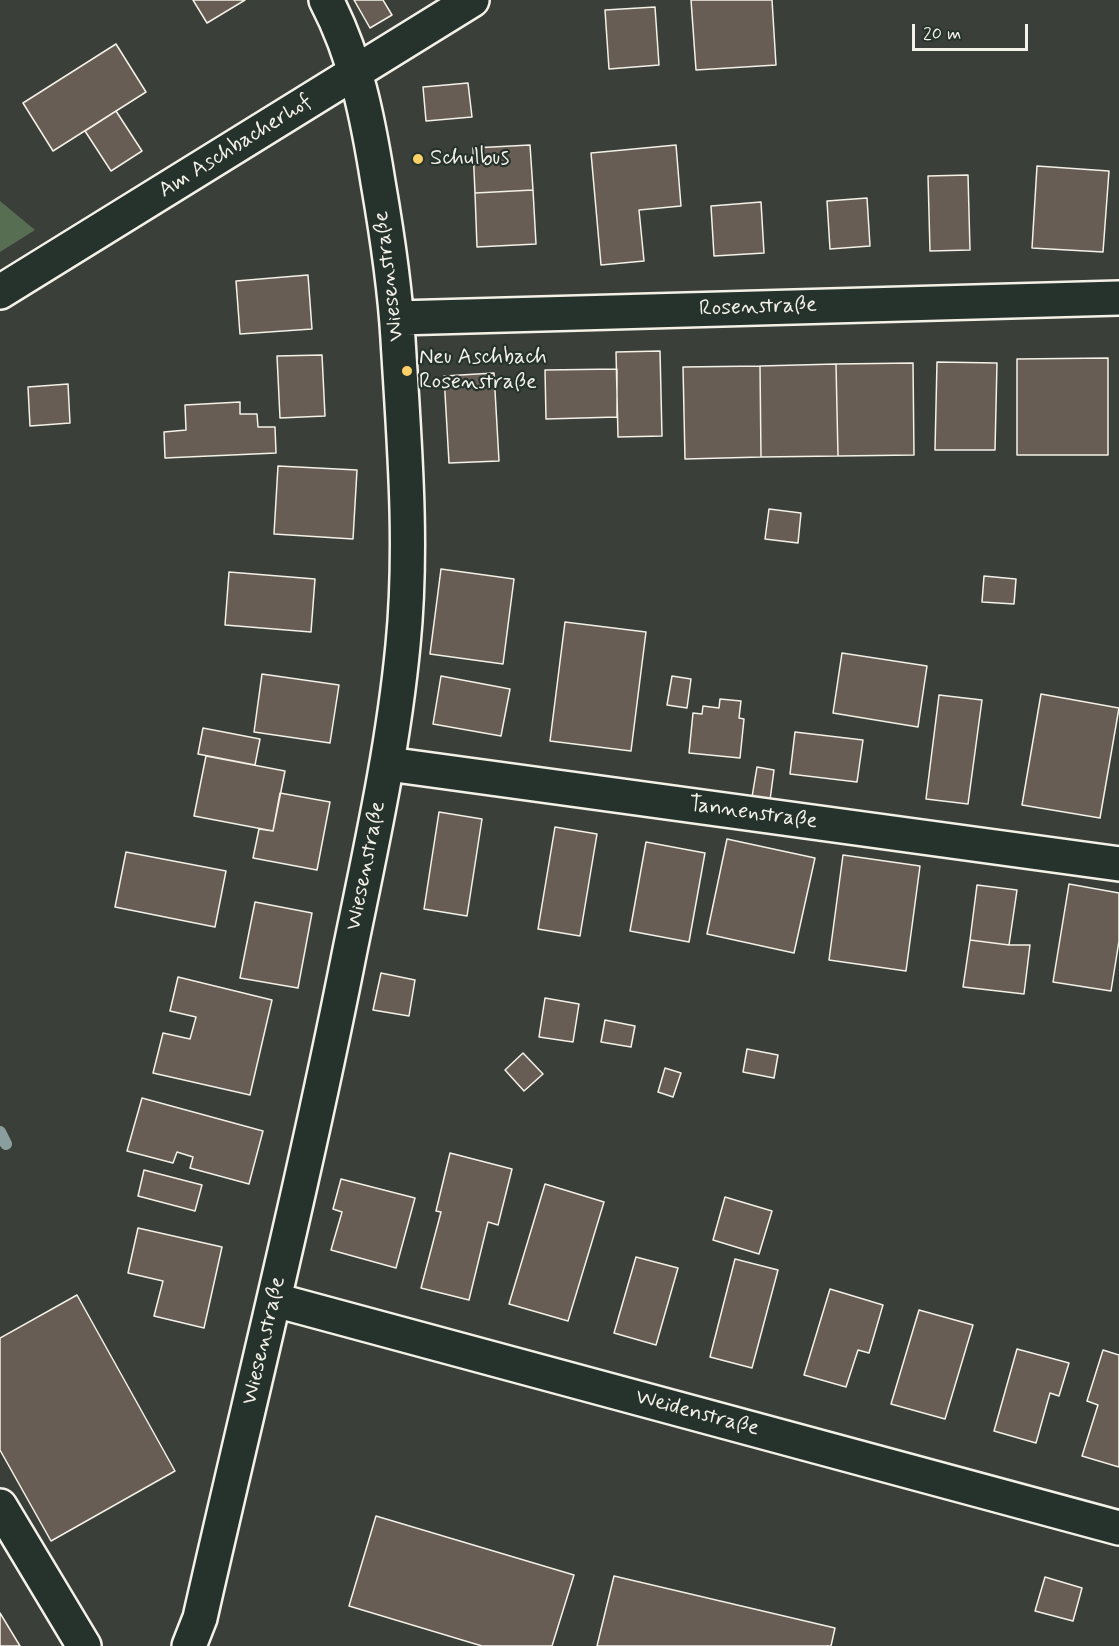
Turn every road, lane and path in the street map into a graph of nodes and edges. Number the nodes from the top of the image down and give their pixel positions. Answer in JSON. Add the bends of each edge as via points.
{"nodes":[{"id":1,"x":326,"y":0,"type":"edge"},
{"id":2,"x":472,"y":0,"type":"edge"},
{"id":3,"x":356,"y":73,"type":"junction"},
{"id":4,"x":0,"y":292,"type":"edge"},
{"id":5,"x":1119,"y":298,"type":"edge"},
{"id":6,"x":397,"y":318,"type":"junction"},
{"id":7,"x":388,"y":764,"type":"junction"},
{"id":8,"x":1119,"y":864,"type":"edge"},
{"id":9,"x":275,"y":1300,"type":"junction"},
{"id":10,"x":0,"y":1506,"type":"edge"},
{"id":11,"x":1119,"y":1528,"type":"edge"},
{"id":12,"x":84,"y":1646,"type":"edge"},
{"id":13,"x":189,"y":1646,"type":"edge"}],
"edges":[{"from":1,"to":3,"type":"street","name":"Wiesenstraße"},
{"from":2,"to":3,"type":"street","name":"Am Aschbacherhof"},
{"from":3,"to":4,"type":"street","name":"Am Aschbacherhof"},
{"from":3,"to":6,"type":"street","name":"Wiesenstraße","via":[[390,254]]},
{"from":5,"to":6,"type":"street","name":"Rosenstraße"},
{"from":6,"to":7,"type":"street","name":"Wiesenstraße","via":[[408,503],[407,565],[404,643]]},
{"from":7,"to":8,"type":"street","name":"Tannenstraße"},
{"from":7,"to":9,"type":"street","name":"Wiesenstraße"},
{"from":9,"to":11,"type":"street","name":"Weidenstraße"},
{"from":9,"to":13,"type":"street","name":"Wiesenstraße","via":[[200,1618]]},
{"from":10,"to":12,"type":"street"}]}
